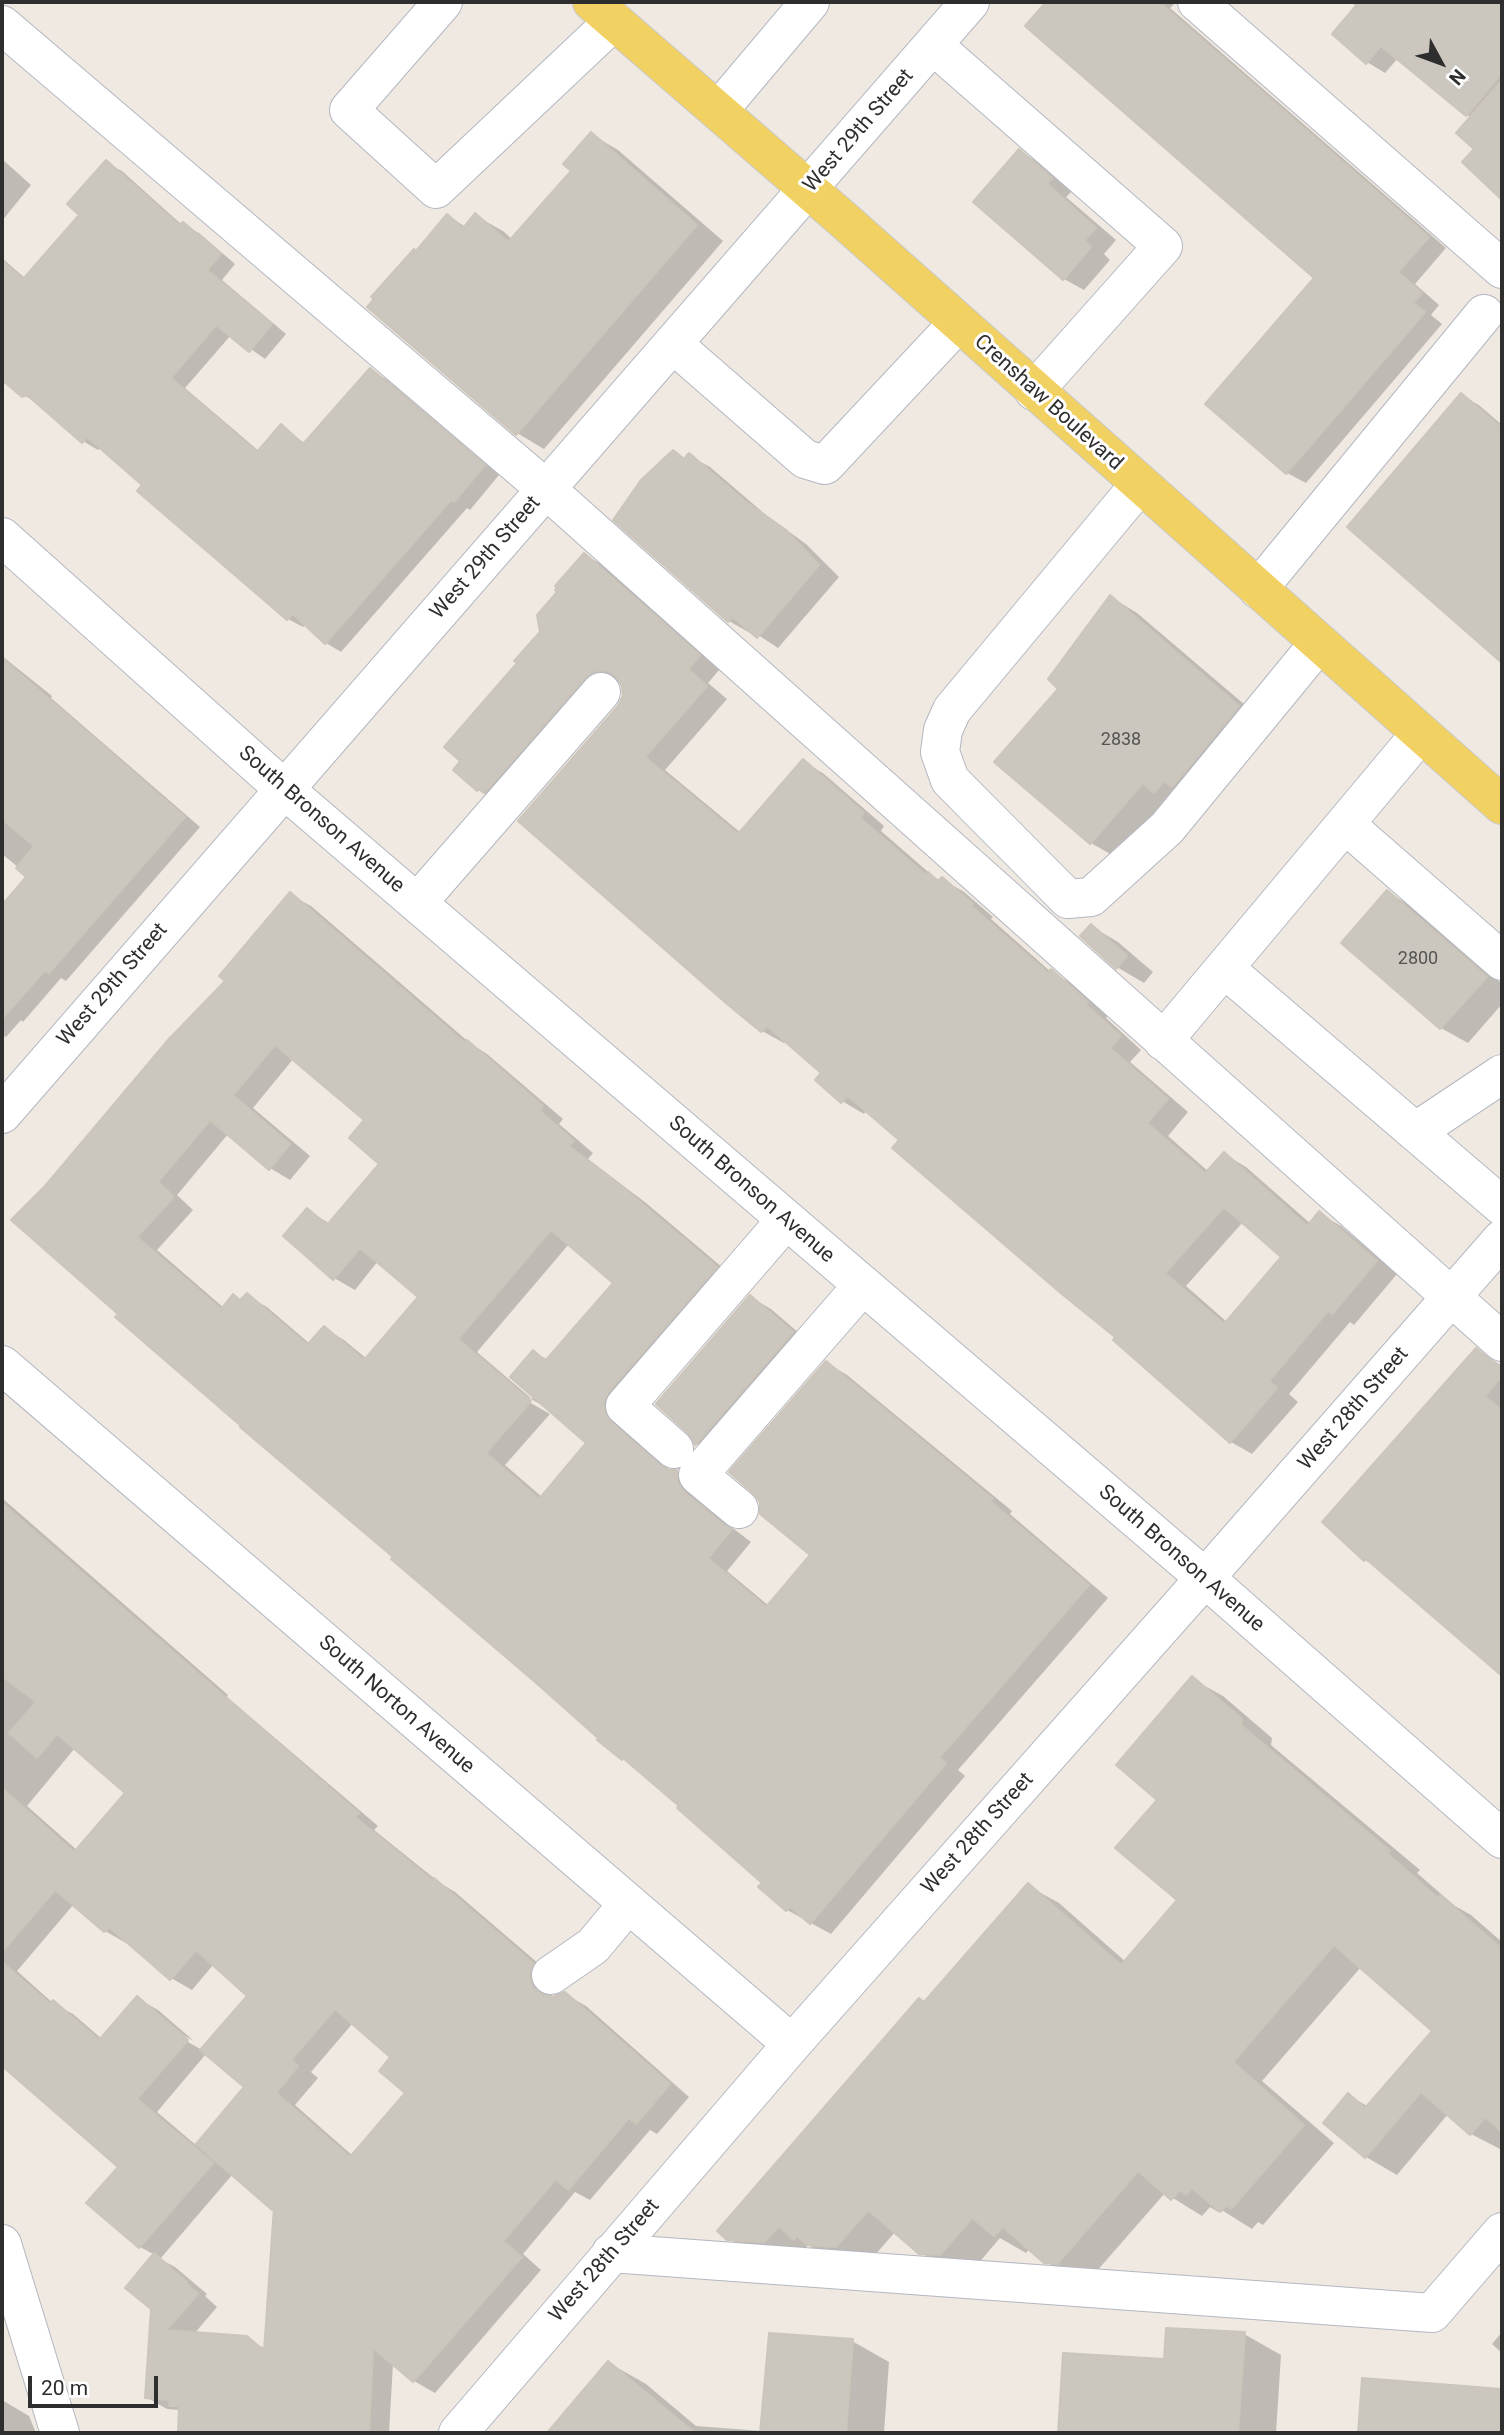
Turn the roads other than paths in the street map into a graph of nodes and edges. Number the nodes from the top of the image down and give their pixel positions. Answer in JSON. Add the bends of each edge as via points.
{"nodes":[{"id":1,"x":443,"y":2,"type":"edge"},
{"id":2,"x":810,"y":2,"type":"edge"},
{"id":3,"x":970,"y":2,"type":"edge"},
{"id":4,"x":1197,"y":2,"type":"edge"},
{"id":5,"x":603,"y":11,"type":"edge"},
{"id":6,"x":2,"y":24,"type":"edge"},
{"id":7,"x":933,"y":45,"type":"junction"},
{"id":8,"x":718,"y":111,"type":"junction"},
{"id":9,"x":808,"y":189,"type":"junction"},
{"id":10,"x":1502,"y":269,"type":"edge"},
{"id":11,"x":1484,"y":314,"type":"dead end"},
{"id":12,"x":958,"y":323,"type":"junction"},
{"id":13,"x":673,"y":344,"type":"junction"},
{"id":14,"x":1034,"y":391,"type":"junction"},
{"id":15,"x":1140,"y":484,"type":"junction"},
{"id":16,"x":546,"y":489,"type":"junction"},
{"id":17,"x":2,"y":537,"type":"edge"},
{"id":18,"x":1258,"y":589,"type":"junction"},
{"id":19,"x":1320,"y":643,"type":"junction"},
{"id":20,"x":601,"y":692,"type":"dead end"},
{"id":21,"x":1421,"y":733,"type":"junction"},
{"id":22,"x":284,"y":789,"type":"junction"},
{"id":23,"x":1502,"y":805,"type":"edge"},
{"id":24,"x":1345,"y":824,"type":"junction"},
{"id":25,"x":417,"y":903,"type":"junction"},
{"id":26,"x":1502,"y":961,"type":"edge"},
{"id":27,"x":1224,"y":968,"type":"junction"},
{"id":28,"x":1163,"y":1041,"type":"junction"},
{"id":29,"x":1502,"y":1074,"type":"edge"},
{"id":30,"x":2,"y":1114,"type":"edge"},
{"id":31,"x":1416,"y":1132,"type":"junction"},
{"id":32,"x":1502,"y":1206,"type":"edge"},
{"id":33,"x":786,"y":1220,"type":"junction"},
{"id":34,"x":1502,"y":1239,"type":"edge"},
{"id":35,"x":863,"y":1285,"type":"junction"},
{"id":36,"x":1451,"y":1298,"type":"junction"},
{"id":37,"x":1502,"y":1342,"type":"edge"},
{"id":38,"x":2,"y":1365,"type":"edge"},
{"id":39,"x":674,"y":1449,"type":"dead end"},
{"id":40,"x":739,"y":1509,"type":"dead end"},
{"id":41,"x":1205,"y":1578,"type":"junction"},
{"id":42,"x":1502,"y":1839,"type":"edge"},
{"id":43,"x":628,"y":1904,"type":"junction"},
{"id":44,"x":551,"y":1975,"type":"dead end"},
{"id":45,"x":792,"y":2044,"type":"junction"},
{"id":46,"x":1502,"y":2232,"type":"edge"},
{"id":47,"x":2,"y":2244,"type":"edge"},
{"id":48,"x":611,"y":2253,"type":"junction"},
{"id":49,"x":60,"y":2433,"type":"edge"},
{"id":50,"x":458,"y":2433,"type":"edge"}],
"edges":[{"from":1,"to":5,"type":"street","via":[[349,110],[436,189]]},
{"from":2,"to":8,"type":"street"},
{"from":3,"to":7,"type":"street","name":"West 29th Street"},
{"from":4,"to":10,"type":"street"},
{"from":5,"to":8,"type":"main road","name":"Crenshaw Boulevard"},
{"from":6,"to":16,"type":"street"},
{"from":7,"to":9,"type":"street","name":"West 29th Street"},
{"from":7,"to":14,"type":"street","via":[[1163,246]]},
{"from":8,"to":9,"type":"main road","name":"Crenshaw Boulevard"},
{"from":9,"to":12,"type":"main road","name":"Crenshaw Boulevard"},
{"from":9,"to":13,"type":"street","name":"West 29th Street"},
{"from":11,"to":18,"type":"street"},
{"from":12,"to":13,"type":"street","via":[[825,465],[805,459]]},
{"from":12,"to":14,"type":"main road","name":"Crenshaw Boulevard"},
{"from":13,"to":16,"type":"street","name":"West 29th Street"},
{"from":14,"to":15,"type":"main road","name":"Crenshaw Boulevard"},
{"from":15,"to":18,"type":"main road","name":"Crenshaw Boulevard"},
{"from":15,"to":19,"type":"street","via":[[953,710],[943,730],[940,751],[950,780],[1069,899],[1091,897],[1167,828]]},
{"from":16,"to":22,"type":"street","name":"West 29th Street"},
{"from":16,"to":28,"type":"street"},
{"from":17,"to":22,"type":"street","name":"South Bronson Avenue"},
{"from":18,"to":19,"type":"main road","name":"Crenshaw Boulevard"},
{"from":19,"to":21,"type":"main road","name":"Crenshaw Boulevard"},
{"from":20,"to":25,"type":"street"},
{"from":21,"to":23,"type":"main road","name":"Crenshaw Boulevard"},
{"from":21,"to":24,"type":"street"},
{"from":22,"to":25,"type":"street","name":"South Bronson Avenue"},
{"from":22,"to":30,"type":"street","name":"West 29th Street"},
{"from":24,"to":26,"type":"street"},
{"from":24,"to":27,"type":"street"},
{"from":25,"to":33,"type":"street","name":"South Bronson Avenue"},
{"from":27,"to":28,"type":"street"},
{"from":27,"to":31,"type":"street"},
{"from":28,"to":36,"type":"street"},
{"from":29,"to":31,"type":"street"},
{"from":31,"to":32,"type":"street"},
{"from":33,"to":35,"type":"street","name":"South Bronson Avenue"},
{"from":33,"to":39,"type":"street","via":[[625,1406]]},
{"from":34,"to":36,"type":"street","name":"West 28th Street"},
{"from":35,"to":40,"type":"street","via":[[698,1475]]},
{"from":35,"to":41,"type":"street","name":"South Bronson Avenue"},
{"from":36,"to":37,"type":"street"},
{"from":36,"to":41,"type":"street","name":"West 28th Street"},
{"from":38,"to":43,"type":"street","name":"South Norton Avenue"},
{"from":41,"to":42,"type":"street","name":"South Bronson Avenue"},
{"from":41,"to":45,"type":"street","name":"West 28th Street"},
{"from":43,"to":44,"type":"street","via":[[593,1946]]},
{"from":43,"to":45,"type":"street","name":"South Norton Avenue"},
{"from":45,"to":48,"type":"street","name":"West 28th Street"},
{"from":46,"to":48,"type":"street","via":[[1432,2313]]},
{"from":47,"to":49,"type":"street"},
{"from":48,"to":50,"type":"street","name":"West 28th Street"}]}
